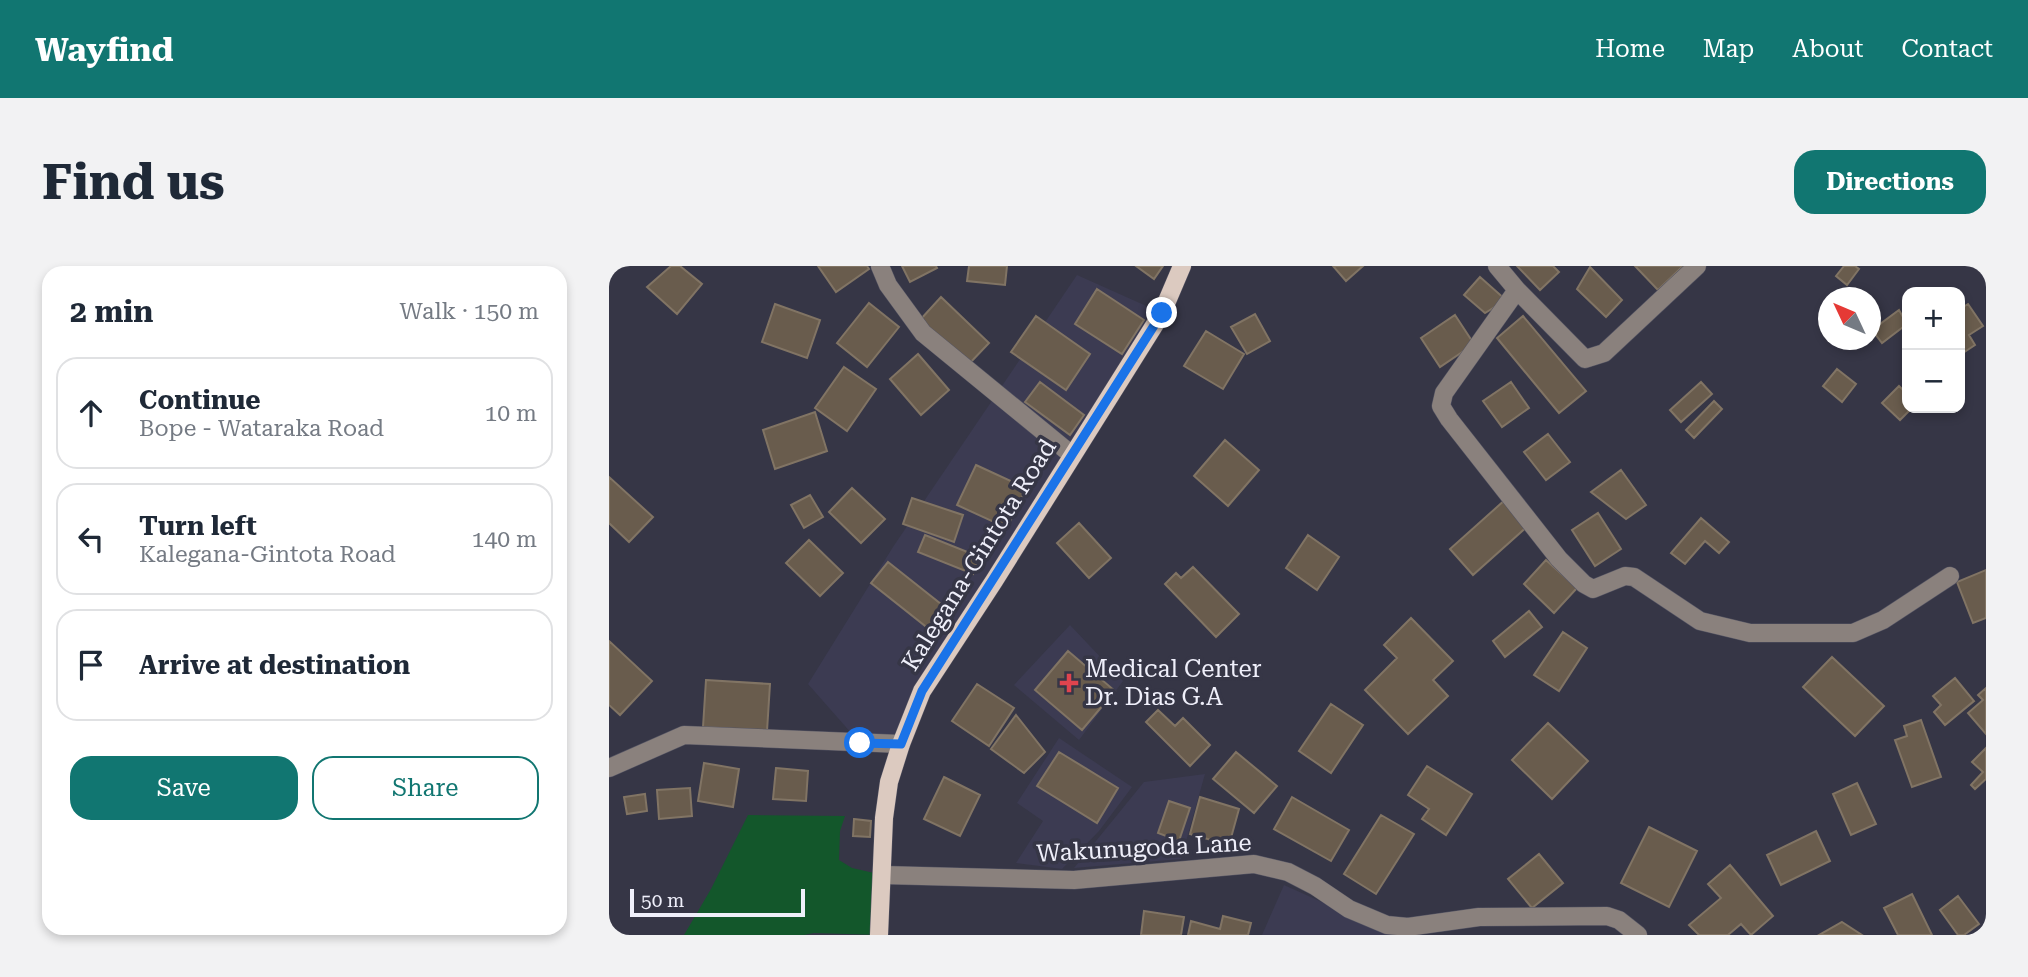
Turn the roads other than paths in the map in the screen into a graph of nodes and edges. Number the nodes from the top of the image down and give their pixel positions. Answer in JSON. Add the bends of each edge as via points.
{"nodes":[{"id":1,"x":880,"y":266,"type":"edge"},
{"id":2,"x":1182,"y":266,"type":"edge"},
{"id":3,"x":1497,"y":266,"type":"edge"},
{"id":4,"x":1697,"y":266,"type":"edge"},
{"id":5,"x":1517,"y":290,"type":"junction"},
{"id":6,"x":1072,"y":455,"type":"junction"},
{"id":7,"x":1950,"y":576,"type":"dead end"},
{"id":8,"x":901,"y":744,"type":"junction"},
{"id":9,"x":609,"y":768,"type":"edge"},
{"id":10,"x":883,"y":875,"type":"junction"},
{"id":11,"x":879,"y":935,"type":"edge"},
{"id":12,"x":1638,"y":935,"type":"edge"}],
"edges":[{"from":1,"to":6,"type":"street","via":[[888,285],[923,333]]},
{"from":2,"to":6,"type":"main road","name":"Kalegana-Gintota Road","via":[[1162,313]]},
{"from":3,"to":5,"type":"street"},
{"from":4,"to":5,"type":"street","via":[[1604,353],[1585,359]]},
{"from":5,"to":7,"type":"street","via":[[1444,393],[1441,405],[1584,584],[1593,589],[1634,577],[1700,621],[1750,633],[1853,633],[1883,620]]},
{"from":6,"to":8,"type":"main road","name":"Kalegana-Gintota Road","via":[[922,691]]},
{"from":8,"to":9,"type":"street","via":[[684,736]]},
{"from":8,"to":10,"type":"main road","name":"Kalegana-Gintota Road","via":[[884,818]]},
{"from":10,"to":11,"type":"main road","name":"Kalegana-Gintota Road"},
{"from":10,"to":12,"type":"street","name":"Wakunugoda Lane","via":[[1074,880],[1254,864],[1288,872],[1349,909],[1387,925],[1408,927],[1479,917],[1607,916]]}]}
